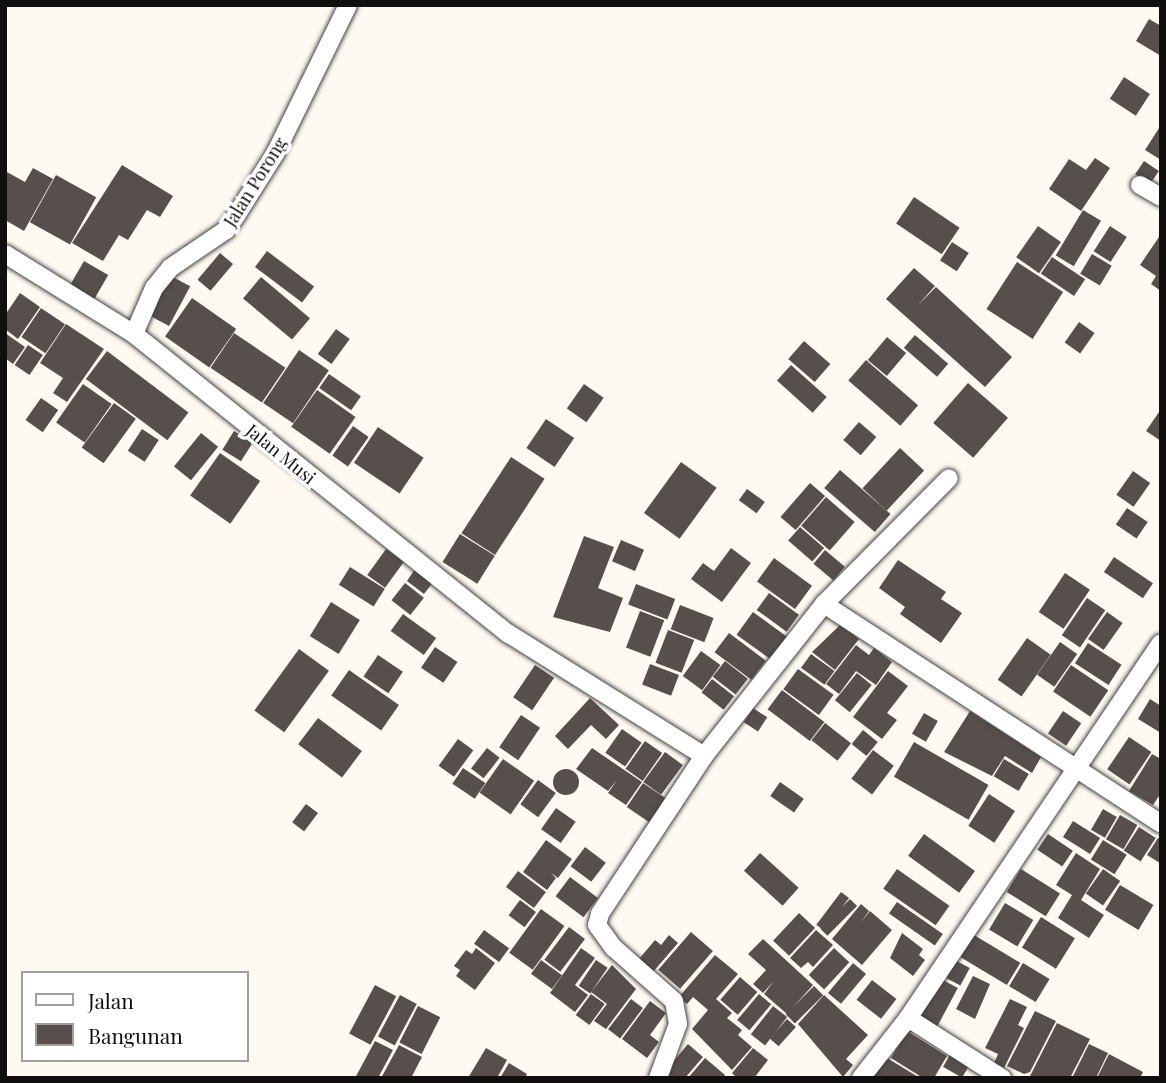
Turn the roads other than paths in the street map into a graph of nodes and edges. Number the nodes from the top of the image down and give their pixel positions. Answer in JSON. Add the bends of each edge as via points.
{"nodes":[{"id":1,"x":348,"y":5,"type":"edge"},
{"id":2,"x":1140,"y":185,"type":"dead end"},
{"id":3,"x":1161,"y":197,"type":"edge"},
{"id":4,"x":5,"y":254,"type":"edge"},
{"id":5,"x":134,"y":334,"type":"junction"},
{"id":6,"x":949,"y":478,"type":"dead end"},
{"id":7,"x":824,"y":604,"type":"junction"},
{"id":8,"x":1161,"y":643,"type":"edge"},
{"id":9,"x":704,"y":756,"type":"junction"},
{"id":10,"x":1077,"y":771,"type":"junction"},
{"id":11,"x":1161,"y":824,"type":"edge"},
{"id":12,"x":908,"y":1018,"type":"junction"},
{"id":13,"x":658,"y":1078,"type":"edge"},
{"id":14,"x":861,"y":1078,"type":"edge"},
{"id":15,"x":1002,"y":1078,"type":"edge"}],
"edges":[{"from":1,"to":5,"type":"street","name":"Jalan Porong","via":[[275,155],[237,214],[226,230],[170,268],[154,288]]},
{"from":2,"to":3,"type":"street"},
{"from":4,"to":5,"type":"street","name":"Jalan Musi"},
{"from":5,"to":9,"type":"street","name":"Jalan Musi","via":[[509,634]]},
{"from":6,"to":7,"type":"street"},
{"from":7,"to":9,"type":"street"},
{"from":7,"to":10,"type":"street"},
{"from":8,"to":10,"type":"street"},
{"from":9,"to":13,"type":"street","via":[[597,925],[614,948],[674,1001],[678,1024]]},
{"from":10,"to":11,"type":"street"},
{"from":10,"to":12,"type":"street"},
{"from":12,"to":14,"type":"street"},
{"from":12,"to":15,"type":"street"}]}
